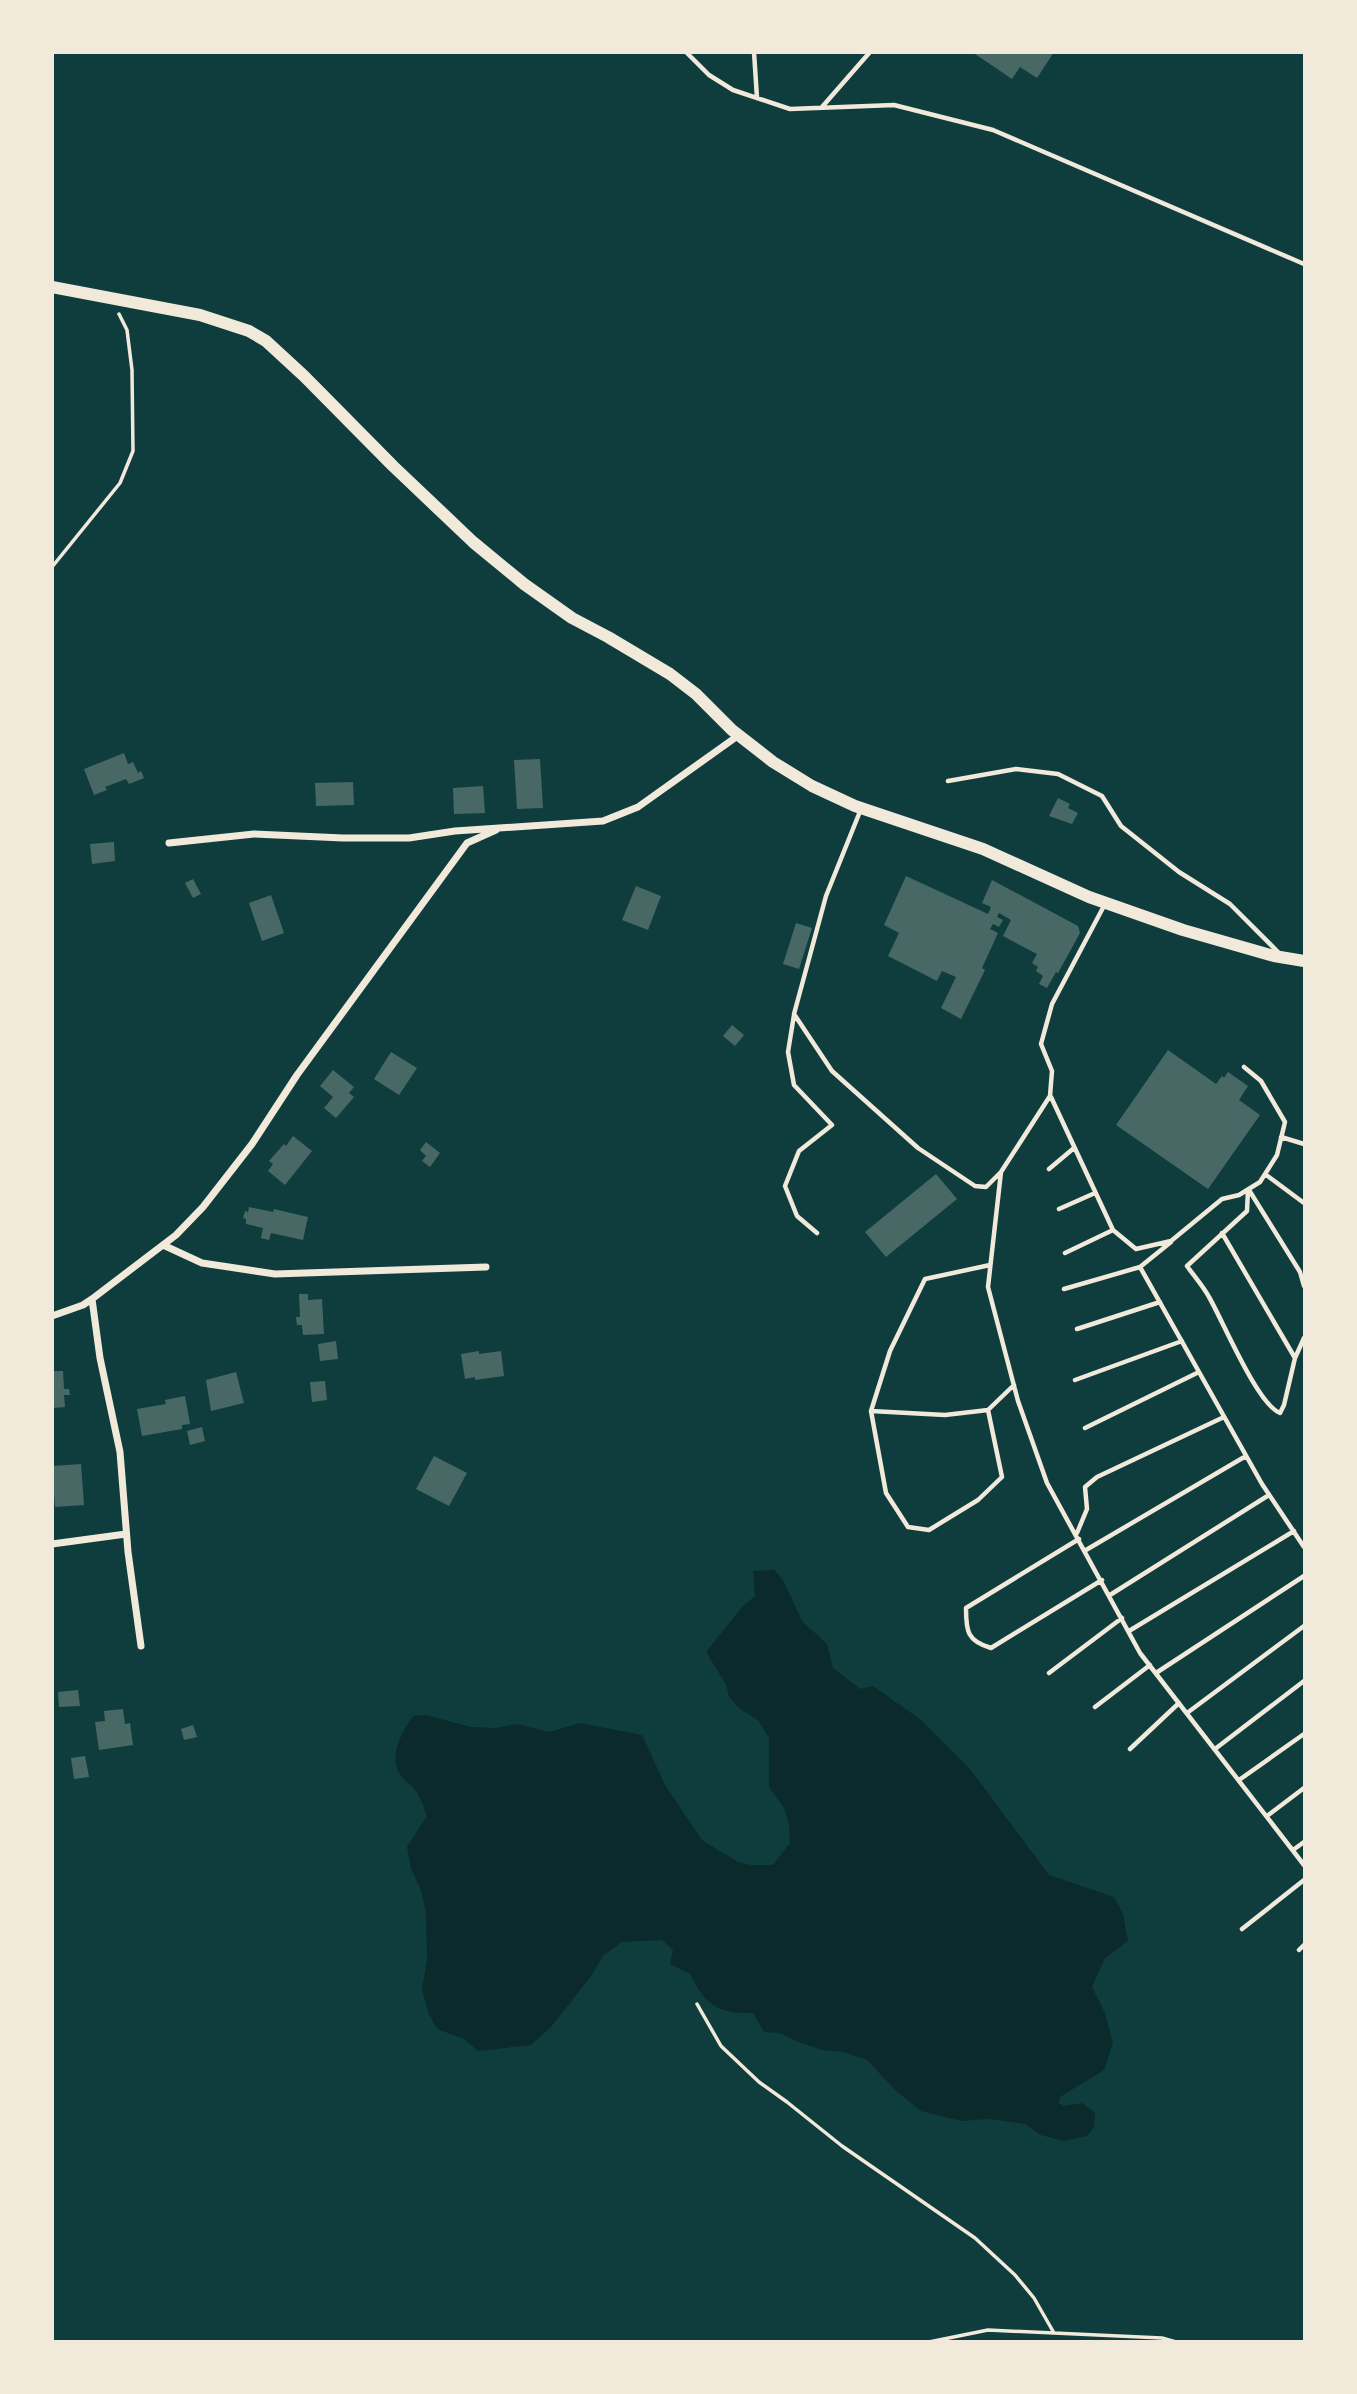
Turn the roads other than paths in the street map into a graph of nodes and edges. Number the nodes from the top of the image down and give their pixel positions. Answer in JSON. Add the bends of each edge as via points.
{"nodes":[{"id":1,"x":686,"y":52,"type":"edge"},
{"id":2,"x":754,"y":52,"type":"edge"},
{"id":3,"x":870,"y":52,"type":"edge"},
{"id":4,"x":757,"y":98,"type":"junction"},
{"id":5,"x":822,"y":108,"type":"junction"},
{"id":6,"x":1304,"y":264,"type":"edge"},
{"id":7,"x":52,"y":287,"type":"edge"},
{"id":8,"x":739,"y":735,"type":"junction"},
{"id":9,"x":948,"y":781,"type":"dead end"},
{"id":10,"x":861,"y":808,"type":"junction"},
{"id":11,"x":496,"y":830,"type":"junction"},
{"id":12,"x":169,"y":843,"type":"dead end"},
{"id":13,"x":1106,"y":903,"type":"junction"},
{"id":14,"x":1283,"y":957,"type":"junction"},
{"id":15,"x":1304,"y":961,"type":"edge"},
{"id":16,"x":794,"y":1014,"type":"junction"},
{"id":17,"x":1244,"y":1067,"type":"dead end"},
{"id":18,"x":1050,"y":1096,"type":"junction"},
{"id":19,"x":1281,"y":1137,"type":"junction"},
{"id":20,"x":1304,"y":1144,"type":"edge"},
{"id":21,"x":1074,"y":1148,"type":"junction"},
{"id":22,"x":1049,"y":1170,"type":"dead end"},
{"id":23,"x":1001,"y":1172,"type":"junction"},
{"id":24,"x":1265,"y":1174,"type":"junction"},
{"id":25,"x":1248,"y":1189,"type":"junction"},
{"id":26,"x":1095,"y":1193,"type":"junction"},
{"id":27,"x":1304,"y":1203,"type":"edge"},
{"id":28,"x":1059,"y":1209,"type":"dead end"},
{"id":29,"x":1113,"y":1230,"type":"junction"},
{"id":30,"x":817,"y":1233,"type":"dead end"},
{"id":31,"x":1222,"y":1233,"type":"junction"},
{"id":32,"x":1171,"y":1241,"type":"junction"},
{"id":33,"x":163,"y":1245,"type":"junction"},
{"id":34,"x":1065,"y":1253,"type":"dead end"},
{"id":35,"x":990,"y":1265,"type":"junction"},
{"id":36,"x":486,"y":1267,"type":"dead end"},
{"id":37,"x":1140,"y":1267,"type":"junction"},
{"id":38,"x":1304,"y":1286,"type":"edge"},
{"id":39,"x":1064,"y":1289,"type":"dead end"},
{"id":40,"x":92,"y":1299,"type":"junction"},
{"id":41,"x":1160,"y":1302,"type":"junction"},
{"id":42,"x":52,"y":1315,"type":"edge"},
{"id":43,"x":1077,"y":1329,"type":"dead end"},
{"id":44,"x":1304,"y":1338,"type":"edge"},
{"id":45,"x":1182,"y":1341,"type":"junction"},
{"id":46,"x":1295,"y":1358,"type":"junction"},
{"id":47,"x":1199,"y":1372,"type":"junction"},
{"id":48,"x":1075,"y":1380,"type":"dead end"},
{"id":49,"x":1014,"y":1385,"type":"junction"},
{"id":50,"x":988,"y":1410,"type":"junction"},
{"id":51,"x":871,"y":1411,"type":"junction"},
{"id":52,"x":1224,"y":1417,"type":"junction"},
{"id":53,"x":1085,"y":1428,"type":"dead end"},
{"id":54,"x":1246,"y":1457,"type":"junction"},
{"id":55,"x":1269,"y":1495,"type":"junction"},
{"id":56,"x":1294,"y":1531,"type":"junction"},
{"id":57,"x":126,"y":1534,"type":"junction"},
{"id":58,"x":1078,"y":1536,"type":"junction"},
{"id":59,"x":52,"y":1544,"type":"edge"},
{"id":60,"x":1304,"y":1547,"type":"edge"},
{"id":61,"x":1086,"y":1550,"type":"junction"},
{"id":62,"x":1304,"y":1576,"type":"edge"},
{"id":63,"x":1102,"y":1580,"type":"junction"},
{"id":64,"x":1110,"y":1596,"type":"junction"},
{"id":65,"x":1122,"y":1618,"type":"junction"},
{"id":66,"x":1304,"y":1626,"type":"edge"},
{"id":67,"x":1129,"y":1631,"type":"junction"},
{"id":68,"x":141,"y":1646,"type":"dead end"},
{"id":69,"x":1150,"y":1665,"type":"junction"},
{"id":70,"x":1049,"y":1673,"type":"dead end"},
{"id":71,"x":1156,"y":1673,"type":"junction"},
{"id":72,"x":1304,"y":1681,"type":"edge"},
{"id":73,"x":1179,"y":1703,"type":"junction"},
{"id":74,"x":1095,"y":1707,"type":"dead end"},
{"id":75,"x":1187,"y":1713,"type":"junction"},
{"id":76,"x":1304,"y":1734,"type":"edge"},
{"id":77,"x":1130,"y":1749,"type":"dead end"},
{"id":78,"x":1215,"y":1749,"type":"junction"},
{"id":79,"x":1239,"y":1780,"type":"junction"},
{"id":80,"x":1304,"y":1788,"type":"edge"},
{"id":81,"x":1267,"y":1816,"type":"junction"},
{"id":82,"x":1304,"y":1842,"type":"edge"},
{"id":83,"x":1293,"y":1850,"type":"junction"},
{"id":84,"x":1304,"y":1865,"type":"edge"},
{"id":85,"x":1304,"y":1880,"type":"edge"},
{"id":86,"x":1242,"y":1929,"type":"dead end"},
{"id":87,"x":1304,"y":1945,"type":"edge"},
{"id":88,"x":1299,"y":1950,"type":"dead end"}],
"edges":[{"from":1,"to":4,"type":"lane","via":[[709,75]]},
{"from":2,"to":4,"type":"lane"},
{"from":3,"to":5,"type":"lane"},
{"from":4,"to":5,"type":"lane","via":[[790,109]]},
{"from":5,"to":6,"type":"lane","via":[[894,105],[993,130]]},
{"from":7,"to":8,"type":"street","via":[[201,315],[266,341],[463,532],[514,575],[572,618],[670,674]]},
{"from":8,"to":10,"type":"street","via":[[812,786]]},
{"from":8,"to":11,"type":"street","via":[[671,785],[603,821]]},
{"from":9,"to":14,"type":"lane","via":[[1016,769],[1058,774],[1102,796],[1121,826],[1230,904]]},
{"from":10,"to":13,"type":"street","via":[[983,849]]},
{"from":10,"to":16,"type":"lane","via":[[826,896]]},
{"from":11,"to":12,"type":"street","via":[[409,838],[254,834]]},
{"from":11,"to":33,"type":"street","via":[[467,843],[252,1144],[203,1207]]},
{"from":13,"to":14,"type":"street"},
{"from":13,"to":18,"type":"lane","via":[[1052,1004],[1041,1044],[1052,1071]]},
{"from":14,"to":15,"type":"street"},
{"from":16,"to":23,"type":"lane","via":[[832,1071],[918,1148],[975,1186],[986,1187]]},
{"from":16,"to":30,"type":"lane","via":[[788,1052],[794,1085],[832,1125],[799,1151],[785,1186],[797,1216]]},
{"from":17,"to":19,"type":"lane","via":[[1261,1081],[1285,1122]]},
{"from":18,"to":21,"type":"lane"},
{"from":18,"to":23,"type":"lane"},
{"from":19,"to":20,"type":"lane"},
{"from":19,"to":24,"type":"lane"},
{"from":21,"to":22,"type":"lane"},
{"from":21,"to":26,"type":"lane"},
{"from":23,"to":35,"type":"lane"},
{"from":24,"to":25,"type":"lane"},
{"from":24,"to":27,"type":"lane"},
{"from":25,"to":31,"type":"lane","via":[[1247,1211]]},
{"from":25,"to":32,"type":"lane","via":[[1222,1199]]},
{"from":25,"to":38,"type":"lane","via":[[1300,1272]]},
{"from":26,"to":28,"type":"lane"},
{"from":26,"to":29,"type":"lane"},
{"from":29,"to":32,"type":"lane","via":[[1136,1249]]},
{"from":29,"to":34,"type":"lane"},
{"from":31,"to":46,"type":"lane"},
{"from":31,"to":46,"type":"lane","via":[[1187,1266],[1273,1411],[1280,1413],[1284,1405]]},
{"from":32,"to":37,"type":"lane"},
{"from":33,"to":36,"type":"street","via":[[202,1262],[275,1274]]},
{"from":33,"to":40,"type":"street"},
{"from":35,"to":49,"type":"lane","via":[[988,1287]]},
{"from":35,"to":51,"type":"lane","via":[[925,1279],[890,1351]]},
{"from":37,"to":39,"type":"lane"},
{"from":37,"to":41,"type":"lane"},
{"from":40,"to":42,"type":"street"},
{"from":40,"to":57,"type":"street","via":[[120,1452]]},
{"from":41,"to":43,"type":"lane"},
{"from":41,"to":45,"type":"lane"},
{"from":44,"to":46,"type":"lane"},
{"from":45,"to":47,"type":"lane"},
{"from":45,"to":48,"type":"lane"},
{"from":47,"to":52,"type":"lane"},
{"from":47,"to":53,"type":"lane"},
{"from":49,"to":50,"type":"lane"},
{"from":49,"to":58,"type":"lane","via":[[1047,1483]]},
{"from":50,"to":51,"type":"lane","via":[[945,1415]]},
{"from":50,"to":51,"type":"lane","via":[[1002,1478],[978,1500],[929,1530],[908,1527],[886,1493]]},
{"from":52,"to":54,"type":"lane"},
{"from":52,"to":58,"type":"lane","via":[[1097,1476],[1085,1487],[1087,1509]]},
{"from":54,"to":55,"type":"lane"},
{"from":54,"to":61,"type":"lane"},
{"from":55,"to":56,"type":"lane"},
{"from":55,"to":64,"type":"lane"},
{"from":56,"to":60,"type":"lane"},
{"from":56,"to":67,"type":"lane"},
{"from":57,"to":59,"type":"street"},
{"from":57,"to":68,"type":"street"},
{"from":58,"to":61,"type":"lane"},
{"from":58,"to":63,"type":"lane","via":[[966,1608],[966,1630],[977,1644],[991,1648]]},
{"from":61,"to":63,"type":"lane"},
{"from":62,"to":71,"type":"lane"},
{"from":63,"to":64,"type":"lane"},
{"from":64,"to":65,"type":"lane"},
{"from":65,"to":67,"type":"lane"},
{"from":65,"to":70,"type":"lane"},
{"from":66,"to":75,"type":"lane"},
{"from":67,"to":69,"type":"lane"},
{"from":69,"to":71,"type":"lane"},
{"from":69,"to":74,"type":"lane"},
{"from":71,"to":73,"type":"lane"},
{"from":72,"to":78,"type":"lane"},
{"from":73,"to":75,"type":"lane"},
{"from":73,"to":77,"type":"lane"},
{"from":75,"to":78,"type":"lane"},
{"from":76,"to":79,"type":"lane"},
{"from":78,"to":79,"type":"lane"},
{"from":79,"to":81,"type":"lane"},
{"from":80,"to":81,"type":"lane"},
{"from":81,"to":83,"type":"lane"},
{"from":82,"to":83,"type":"lane"},
{"from":83,"to":84,"type":"lane"},
{"from":85,"to":86,"type":"lane"},
{"from":87,"to":88,"type":"lane"}]}
